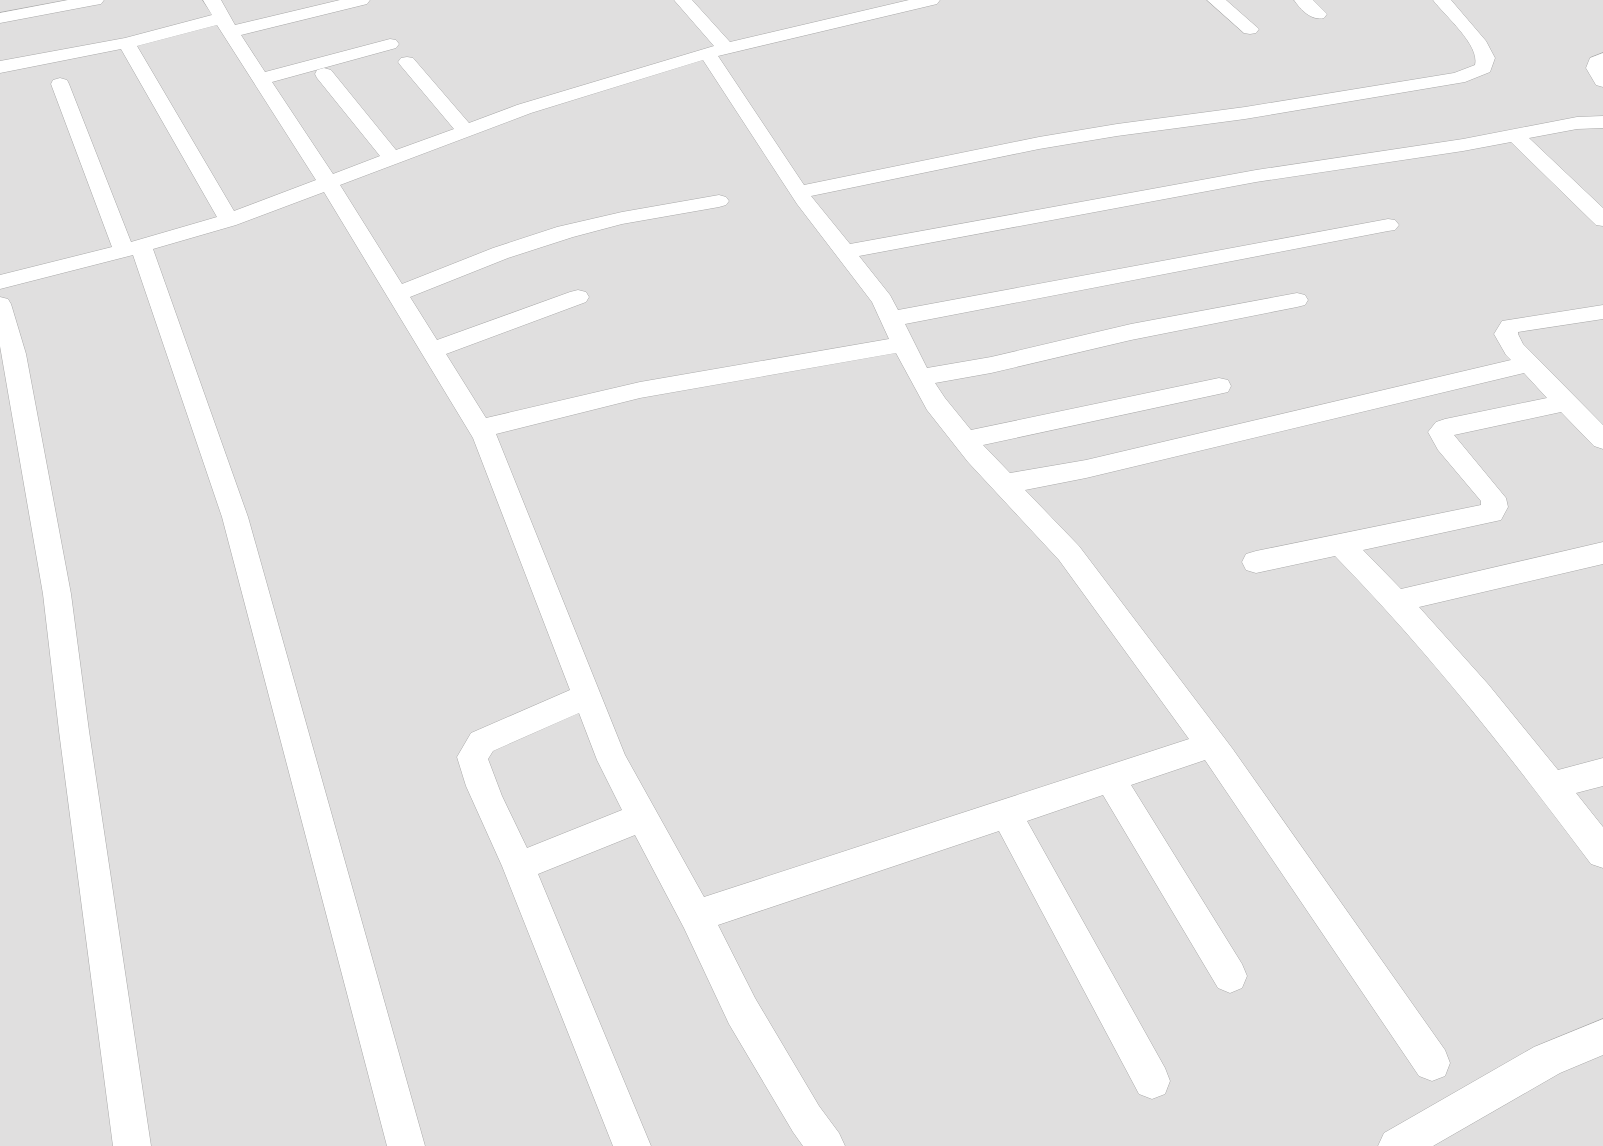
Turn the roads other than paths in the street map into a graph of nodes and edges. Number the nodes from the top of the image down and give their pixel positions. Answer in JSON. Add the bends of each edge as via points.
{"nodes":[{"id":1,"x":95,"y":0,"type":"edge"},
{"id":2,"x":361,"y":0,"type":"edge"},
{"id":3,"x":683,"y":0,"type":"edge"},
{"id":4,"x":931,"y":0,"type":"edge"},
{"id":5,"x":1216,"y":0,"type":"edge"},
{"id":6,"x":1303,"y":0,"type":"edge"},
{"id":7,"x":1442,"y":0,"type":"edge"},
{"id":8,"x":1318,"y":14,"type":"dead end"},
{"id":9,"x":221,"y":17,"type":"edge"},
{"id":10,"x":0,"y":18,"type":"edge"},
{"id":11,"x":1250,"y":29,"type":"dead end"},
{"id":12,"x":126,"y":43,"type":"junction"},
{"id":13,"x":390,"y":44,"type":"dead end"},
{"id":14,"x":716,"y":50,"type":"junction"},
{"id":15,"x":1603,"y":58,"type":"edge"},
{"id":16,"x":407,"y":62,"type":"dead end"},
{"id":17,"x":0,"y":67,"type":"edge"},
{"id":18,"x":324,"y":74,"type":"dead end"},
{"id":19,"x":260,"y":79,"type":"junction"},
{"id":20,"x":1603,"y":81,"type":"edge"},
{"id":21,"x":60,"y":84,"type":"dead end"},
{"id":22,"x":1603,"y":122,"type":"edge"},
{"id":23,"x":466,"y":131,"type":"junction"},
{"id":24,"x":1515,"y":135,"type":"junction"},
{"id":25,"x":392,"y":158,"type":"junction"},
{"id":26,"x":328,"y":182,"type":"junction"},
{"id":27,"x":799,"y":192,"type":"junction"},
{"id":28,"x":719,"y":201,"type":"dead end"},
{"id":29,"x":229,"y":220,"type":"junction"},
{"id":30,"x":1603,"y":220,"type":"edge"},
{"id":31,"x":1388,"y":225,"type":"dead end"},
{"id":32,"x":133,"y":248,"type":"junction"},
{"id":33,"x":845,"y":252,"type":"junction"},
{"id":34,"x":0,"y":282,"type":"edge"},
{"id":35,"x":396,"y":294,"type":"junction"},
{"id":36,"x":578,"y":297,"type":"dead end"},
{"id":37,"x":1297,"y":300,"type":"dead end"},
{"id":38,"x":0,"y":304,"type":"edge"},
{"id":39,"x":1603,"y":312,"type":"edge"},
{"id":40,"x":892,"y":319,"type":"junction"},
{"id":41,"x":903,"y":344,"type":"junction"},
{"id":42,"x":432,"y":351,"type":"junction"},
{"id":43,"x":1529,"y":364,"type":"junction"},
{"id":44,"x":920,"y":377,"type":"junction"},
{"id":45,"x":1219,"y":386,"type":"dead end"},
{"id":46,"x":1567,"y":402,"type":"junction"},
{"id":47,"x":479,"y":429,"type":"junction"},
{"id":48,"x":964,"y":440,"type":"junction"},
{"id":49,"x":1603,"y":440,"type":"edge"},
{"id":50,"x":1004,"y":484,"type":"junction"},
{"id":51,"x":1340,"y":544,"type":"junction"},
{"id":52,"x":1603,"y":553,"type":"edge"},
{"id":53,"x":1256,"y":562,"type":"dead end"},
{"id":54,"x":1397,"y":601,"type":"junction"},
{"id":55,"x":586,"y":696,"type":"junction"},
{"id":56,"x":1211,"y":745,"type":"junction"},
{"id":57,"x":1603,"y":772,"type":"edge"},
{"id":58,"x":1110,"y":779,"type":"junction"},
{"id":59,"x":1551,"y":786,"type":"junction"},
{"id":60,"x":1006,"y":813,"type":"junction"},
{"id":61,"x":643,"y":817,"type":"junction"},
{"id":62,"x":1603,"y":853,"type":"edge"},
{"id":63,"x":518,"y":867,"type":"junction"},
{"id":64,"x":696,"y":916,"type":"junction"},
{"id":65,"x":1230,"y":976,"type":"dead end"},
{"id":66,"x":1603,"y":1037,"type":"edge"},
{"id":67,"x":1432,"y":1063,"type":"dead end"},
{"id":68,"x":1152,"y":1081,"type":"dead end"},
{"id":69,"x":132,"y":1146,"type":"edge"},
{"id":70,"x":406,"y":1146,"type":"edge"},
{"id":71,"x":632,"y":1146,"type":"edge"},
{"id":72,"x":826,"y":1146,"type":"edge"},
{"id":73,"x":1397,"y":1146,"type":"edge"}],
"edges":[{"from":1,"to":10,"type":"street"},
{"from":2,"to":9,"type":"street"},
{"from":3,"to":14,"type":"street"},
{"from":4,"to":14,"type":"street"},
{"from":5,"to":11,"type":"street"},
{"from":6,"to":8,"type":"street"},
{"from":7,"to":27,"type":"street","via":[[1480,45],[1486,58],[1484,68],[1458,78],[1039,143]]},
{"from":9,"to":12,"type":"street"},
{"from":9,"to":19,"type":"street"},
{"from":12,"to":17,"type":"street"},
{"from":12,"to":29,"type":"street"},
{"from":13,"to":19,"type":"street"},
{"from":14,"to":23,"type":"street","via":[[524,109]]},
{"from":14,"to":27,"type":"street"},
{"from":15,"to":20,"type":"street","via":[[1596,62],[1595,68]]},
{"from":16,"to":23,"type":"street"},
{"from":18,"to":25,"type":"street"},
{"from":19,"to":26,"type":"street"},
{"from":21,"to":32,"type":"street"},
{"from":22,"to":24,"type":"street","via":[[1577,123]]},
{"from":23,"to":25,"type":"street"},
{"from":24,"to":30,"type":"street"},
{"from":24,"to":33,"type":"street","via":[[1463,146],[1256,176]]},
{"from":25,"to":26,"type":"street"},
{"from":26,"to":29,"type":"street"},
{"from":26,"to":35,"type":"street"},
{"from":27,"to":33,"type":"street"},
{"from":28,"to":35,"type":"street","via":[[565,232],[494,255]]},
{"from":29,"to":32,"type":"street"},
{"from":31,"to":40,"type":"street"},
{"from":32,"to":34,"type":"street"},
{"from":32,"to":70,"type":"street","via":[[235,517]]},
{"from":33,"to":40,"type":"street","via":[[882,300]]},
{"from":35,"to":42,"type":"street"},
{"from":36,"to":42,"type":"street"},
{"from":37,"to":44,"type":"street"},
{"from":38,"to":69,"type":"street","via":[[14,354],[58,594]]},
{"from":39,"to":43,"type":"street","via":[[1510,326],[1506,334],[1514,349]]},
{"from":40,"to":41,"type":"street"},
{"from":41,"to":44,"type":"street"},
{"from":41,"to":47,"type":"street","via":[[640,390]]},
{"from":42,"to":47,"type":"street"},
{"from":43,"to":46,"type":"street"},
{"from":43,"to":50,"type":"street","via":[[1086,469]]},
{"from":44,"to":48,"type":"street"},
{"from":45,"to":48,"type":"street"},
{"from":46,"to":49,"type":"street"},
{"from":46,"to":51,"type":"street","via":[[1445,428],[1440,432],[1493,498],[1495,507],[1492,513]]},
{"from":47,"to":55,"type":"street"},
{"from":48,"to":50,"type":"street"},
{"from":50,"to":56,"type":"street","via":[[1068,553]]},
{"from":51,"to":53,"type":"street"},
{"from":51,"to":54,"type":"street"},
{"from":52,"to":54,"type":"street"},
{"from":54,"to":59,"type":"street","via":[[1465,677]]},
{"from":55,"to":61,"type":"street","via":[[612,760]]},
{"from":55,"to":63,"type":"street","via":[[482,742],[472,757],[476,774]]},
{"from":56,"to":58,"type":"street"},
{"from":56,"to":67,"type":"street"},
{"from":57,"to":59,"type":"street"},
{"from":58,"to":60,"type":"street"},
{"from":58,"to":65,"type":"street"},
{"from":59,"to":62,"type":"street"},
{"from":60,"to":64,"type":"street"},
{"from":60,"to":68,"type":"street"},
{"from":61,"to":63,"type":"street"},
{"from":61,"to":64,"type":"street"},
{"from":63,"to":71,"type":"street"},
{"from":64,"to":72,"type":"street","via":[[742,1011],[806,1119]]},
{"from":66,"to":73,"type":"street","via":[[1547,1060]]}]}
